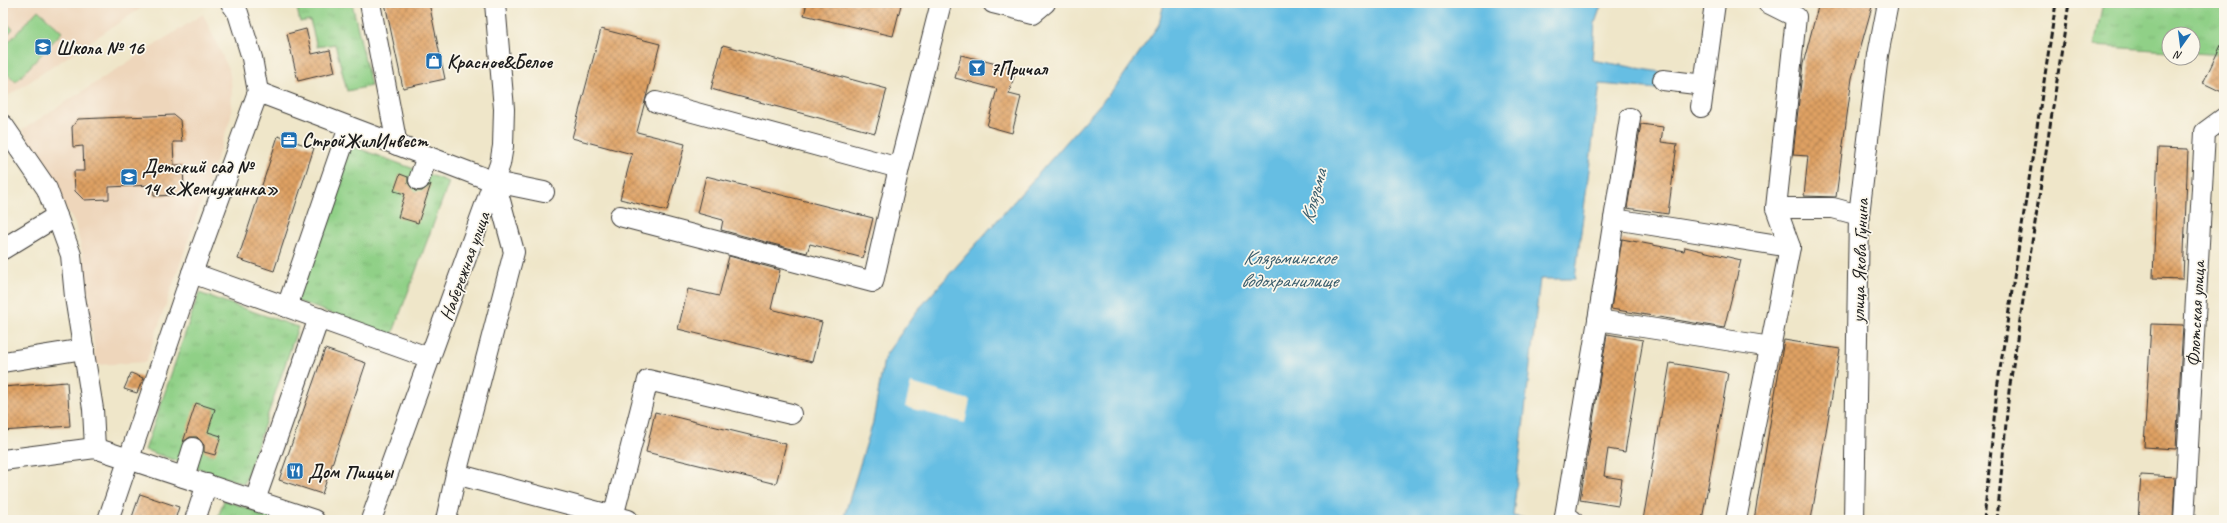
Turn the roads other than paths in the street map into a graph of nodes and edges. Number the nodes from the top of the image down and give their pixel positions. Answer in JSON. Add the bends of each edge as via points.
{"nodes":[{"id":1,"x":231,"y":3,"type":"edge"},
{"id":2,"x":370,"y":3,"type":"edge"},
{"id":3,"x":495,"y":3,"type":"edge"},
{"id":4,"x":941,"y":3,"type":"edge"},
{"id":5,"x":993,"y":3,"type":"edge"},
{"id":6,"x":1045,"y":3,"type":"edge"},
{"id":7,"x":1715,"y":3,"type":"edge"},
{"id":8,"x":1768,"y":3,"type":"edge"},
{"id":9,"x":1888,"y":3,"type":"edge"},
{"id":10,"x":1663,"y":80,"type":"dead end"},
{"id":11,"x":1704,"y":85,"type":"junction"},
{"id":12,"x":258,"y":92,"type":"junction"},
{"id":13,"x":656,"y":102,"type":"dead end"},
{"id":14,"x":1701,"y":107,"type":"dead end"},
{"id":15,"x":1630,"y":118,"type":"dead end"},
{"id":16,"x":2224,"y":118,"type":"edge"},
{"id":17,"x":3,"y":125,"type":"edge"},
{"id":18,"x":348,"y":127,"type":"junction"},
{"id":19,"x":397,"y":145,"type":"junction"},
{"id":20,"x":427,"y":156,"type":"junction"},
{"id":21,"x":899,"y":168,"type":"junction"},
{"id":22,"x":419,"y":180,"type":"dead end"},
{"id":23,"x":495,"y":182,"type":"junction"},
{"id":24,"x":544,"y":192,"type":"dead end"},
{"id":25,"x":1776,"y":208,"type":"junction"},
{"id":26,"x":1859,"y":215,"type":"junction"},
{"id":27,"x":57,"y":216,"type":"junction"},
{"id":28,"x":620,"y":216,"type":"dead end"},
{"id":29,"x":1614,"y":219,"type":"junction"},
{"id":30,"x":1790,"y":247,"type":"junction"},
{"id":31,"x":3,"y":249,"type":"edge"},
{"id":32,"x":192,"y":273,"type":"junction"},
{"id":33,"x":287,"y":307,"type":"junction"},
{"id":34,"x":319,"y":318,"type":"junction"},
{"id":35,"x":1598,"y":320,"type":"junction"},
{"id":36,"x":1771,"y":347,"type":"junction"},
{"id":37,"x":84,"y":349,"type":"junction"},
{"id":38,"x":430,"y":358,"type":"junction"},
{"id":39,"x":3,"y":362,"type":"edge"},
{"id":40,"x":791,"y":414,"type":"dead end"},
{"id":41,"x":95,"y":448,"type":"junction"},
{"id":42,"x":193,"y":448,"type":"dead end"},
{"id":43,"x":129,"y":459,"type":"junction"},
{"id":44,"x":3,"y":460,"type":"edge"},
{"id":45,"x":456,"y":474,"type":"junction"},
{"id":46,"x":184,"y":477,"type":"junction"},
{"id":47,"x":207,"y":484,"type":"junction"},
{"id":48,"x":255,"y":500,"type":"junction"},
{"id":49,"x":620,"y":518,"type":"edge"},
{"id":50,"x":108,"y":520,"type":"edge"},
{"id":51,"x":195,"y":520,"type":"edge"},
{"id":52,"x":314,"y":520,"type":"edge"},
{"id":53,"x":371,"y":520,"type":"edge"},
{"id":54,"x":446,"y":520,"type":"edge"},
{"id":55,"x":1572,"y":520,"type":"edge"},
{"id":56,"x":1736,"y":520,"type":"edge"},
{"id":57,"x":1854,"y":520,"type":"edge"},
{"id":58,"x":2184,"y":520,"type":"edge"}],
"edges":[{"from":1,"to":12,"type":"street","via":[[238,13],[252,58]]},
{"from":2,"to":19,"type":"street"},
{"from":3,"to":23,"type":"street","name":"Набережная улица","via":[[504,109],[503,146]]},
{"from":4,"to":21,"type":"street"},
{"from":5,"to":6,"type":"street","via":[[1033,13]]},
{"from":7,"to":11,"type":"street"},
{"from":8,"to":25,"type":"street","via":[[1796,17]]},
{"from":9,"to":26,"type":"street","name":"улица Якова Гунина","via":[[1878,55]]},
{"from":10,"to":11,"type":"street"},
{"from":11,"to":14,"type":"street"},
{"from":12,"to":18,"type":"street"},
{"from":12,"to":32,"type":"street"},
{"from":13,"to":21,"type":"street"},
{"from":15,"to":29,"type":"street"},
{"from":16,"to":58,"type":"street","name":"Флотская улица","via":[[2205,132]]},
{"from":17,"to":27,"type":"street","via":[[47,190]]},
{"from":18,"to":19,"type":"street"},
{"from":18,"to":33,"type":"street"},
{"from":19,"to":20,"type":"street"},
{"from":20,"to":22,"type":"street"},
{"from":20,"to":23,"type":"street"},
{"from":21,"to":28,"type":"street","via":[[873,282]]},
{"from":23,"to":24,"type":"street"},
{"from":23,"to":38,"type":"street","name":"Набережная улица"},
{"from":23,"to":45,"type":"street","via":[[514,252]]},
{"from":25,"to":26,"type":"street","via":[[1834,208]]},
{"from":25,"to":30,"type":"street"},
{"from":26,"to":57,"type":"street","name":"улица Якова Гунина"},
{"from":27,"to":31,"type":"street"},
{"from":27,"to":37,"type":"street","via":[[71,255]]},
{"from":29,"to":30,"type":"street"},
{"from":29,"to":35,"type":"street"},
{"from":30,"to":36,"type":"street"},
{"from":32,"to":33,"type":"street"},
{"from":32,"to":43,"type":"street"},
{"from":33,"to":34,"type":"street"},
{"from":34,"to":38,"type":"street"},
{"from":34,"to":48,"type":"street"},
{"from":35,"to":36,"type":"street"},
{"from":35,"to":55,"type":"street","via":[[1565,516]]},
{"from":36,"to":56,"type":"street"},
{"from":37,"to":39,"type":"street"},
{"from":37,"to":41,"type":"street","via":[[93,409]]},
{"from":38,"to":53,"type":"street","name":"Набережная улица"},
{"from":40,"to":49,"type":"street","via":[[648,380]]},
{"from":41,"to":43,"type":"street"},
{"from":41,"to":44,"type":"street"},
{"from":42,"to":46,"type":"street"},
{"from":43,"to":46,"type":"street"},
{"from":43,"to":50,"type":"street"},
{"from":45,"to":49,"type":"street"},
{"from":45,"to":54,"type":"street"},
{"from":46,"to":47,"type":"street"},
{"from":47,"to":48,"type":"street"},
{"from":47,"to":51,"type":"street"},
{"from":48,"to":52,"type":"street"}]}
